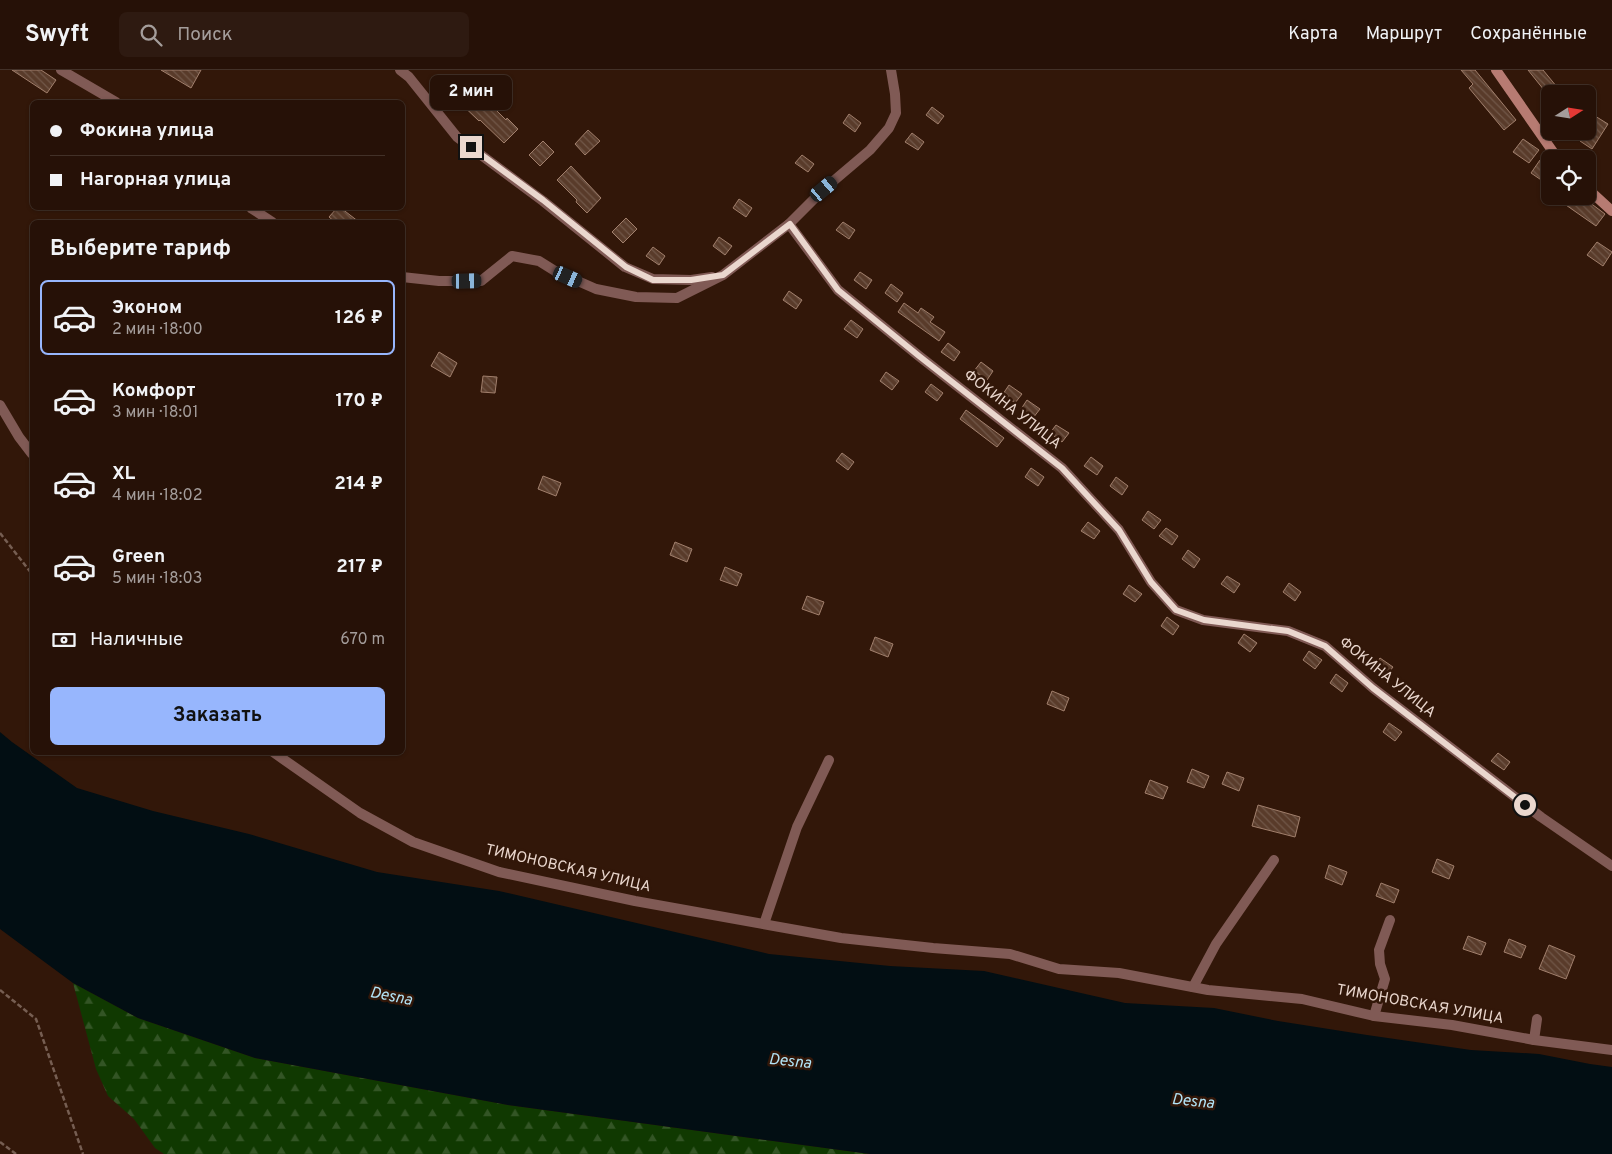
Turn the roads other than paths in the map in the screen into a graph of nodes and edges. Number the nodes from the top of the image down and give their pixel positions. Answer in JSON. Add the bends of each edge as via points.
{"nodes":[{"id":1,"x":61,"y":70,"type":"edge"},
{"id":2,"x":400,"y":70,"type":"edge"},
{"id":3,"x":891,"y":70,"type":"edge"},
{"id":4,"x":1496,"y":70,"type":"edge"},
{"id":5,"x":113,"y":100,"type":"edge"},
{"id":6,"x":1552,"y":150,"type":"edge"},
{"id":7,"x":1596,"y":196,"type":"edge"},
{"id":8,"x":254,"y":210,"type":"edge"},
{"id":9,"x":1612,"y":211,"type":"edge"},
{"id":10,"x":269,"y":220,"type":"edge"},
{"id":11,"x":790,"y":224,"type":"junction"},
{"id":12,"x":723,"y":275,"type":"junction"},
{"id":13,"x":405,"y":277,"type":"edge"},
{"id":14,"x":0,"y":404,"type":"edge"},
{"id":15,"x":30,"y":451,"type":"edge"},
{"id":16,"x":277,"y":755,"type":"edge"},
{"id":17,"x":828,"y":760,"type":"dead end"},
{"id":18,"x":1274,"y":860,"type":"dead end"},
{"id":19,"x":1612,"y":866,"type":"edge"},
{"id":20,"x":1390,"y":920,"type":"dead end"},
{"id":21,"x":764,"y":924,"type":"junction"},
{"id":22,"x":1193,"y":987,"type":"junction"},
{"id":23,"x":1374,"y":1016,"type":"junction"},
{"id":24,"x":1537,"y":1019,"type":"dead end"},
{"id":25,"x":1534,"y":1040,"type":"junction"},
{"id":26,"x":1612,"y":1050,"type":"edge"}],
"edges":[{"from":1,"to":5,"type":"street"},
{"from":2,"to":12,"type":"street","via":[[456,137],[543,200],[626,267],[653,280],[691,280]]},
{"from":3,"to":11,"type":"street","via":[[896,112],[889,128],[870,150],[824,189]]},
{"from":4,"to":6,"type":"street"},
{"from":7,"to":9,"type":"street"},
{"from":8,"to":10,"type":"street"},
{"from":11,"to":12,"type":"street"},
{"from":11,"to":19,"type":"street","name":"ФОКИНА УЛИЦА","via":[[838,290],[1062,468],[1119,530],[1151,582],[1176,610],[1204,620],[1288,631],[1325,646],[1373,688],[1541,817]]},
{"from":12,"to":13,"type":"street","via":[[677,298],[636,297],[596,289],[539,261],[512,256],[481,280]]},
{"from":14,"to":15,"type":"street"},
{"from":16,"to":21,"type":"street","name":"ТИМОНОВСКАЯ УЛИЦА","via":[[360,814],[413,842],[499,872]]},
{"from":17,"to":21,"type":"street","via":[[797,826]]},
{"from":18,"to":22,"type":"street","via":[[1216,944]]},
{"from":20,"to":23,"type":"street","via":[[1379,950],[1385,979]]},
{"from":21,"to":22,"type":"street","name":"ТИМОНОВСКАЯ УЛИЦА","via":[[841,938],[1010,954],[1059,969],[1119,973]]},
{"from":22,"to":23,"type":"street","name":"ТИМОНОВСКАЯ УЛИЦА","via":[[1302,999]]},
{"from":23,"to":25,"type":"street","name":"ТИМОНОВСКАЯ УЛИЦА","via":[[1452,1025]]},
{"from":24,"to":25,"type":"street"},
{"from":25,"to":26,"type":"street","name":"ТИМОНОВСКАЯ УЛИЦА"}]}
